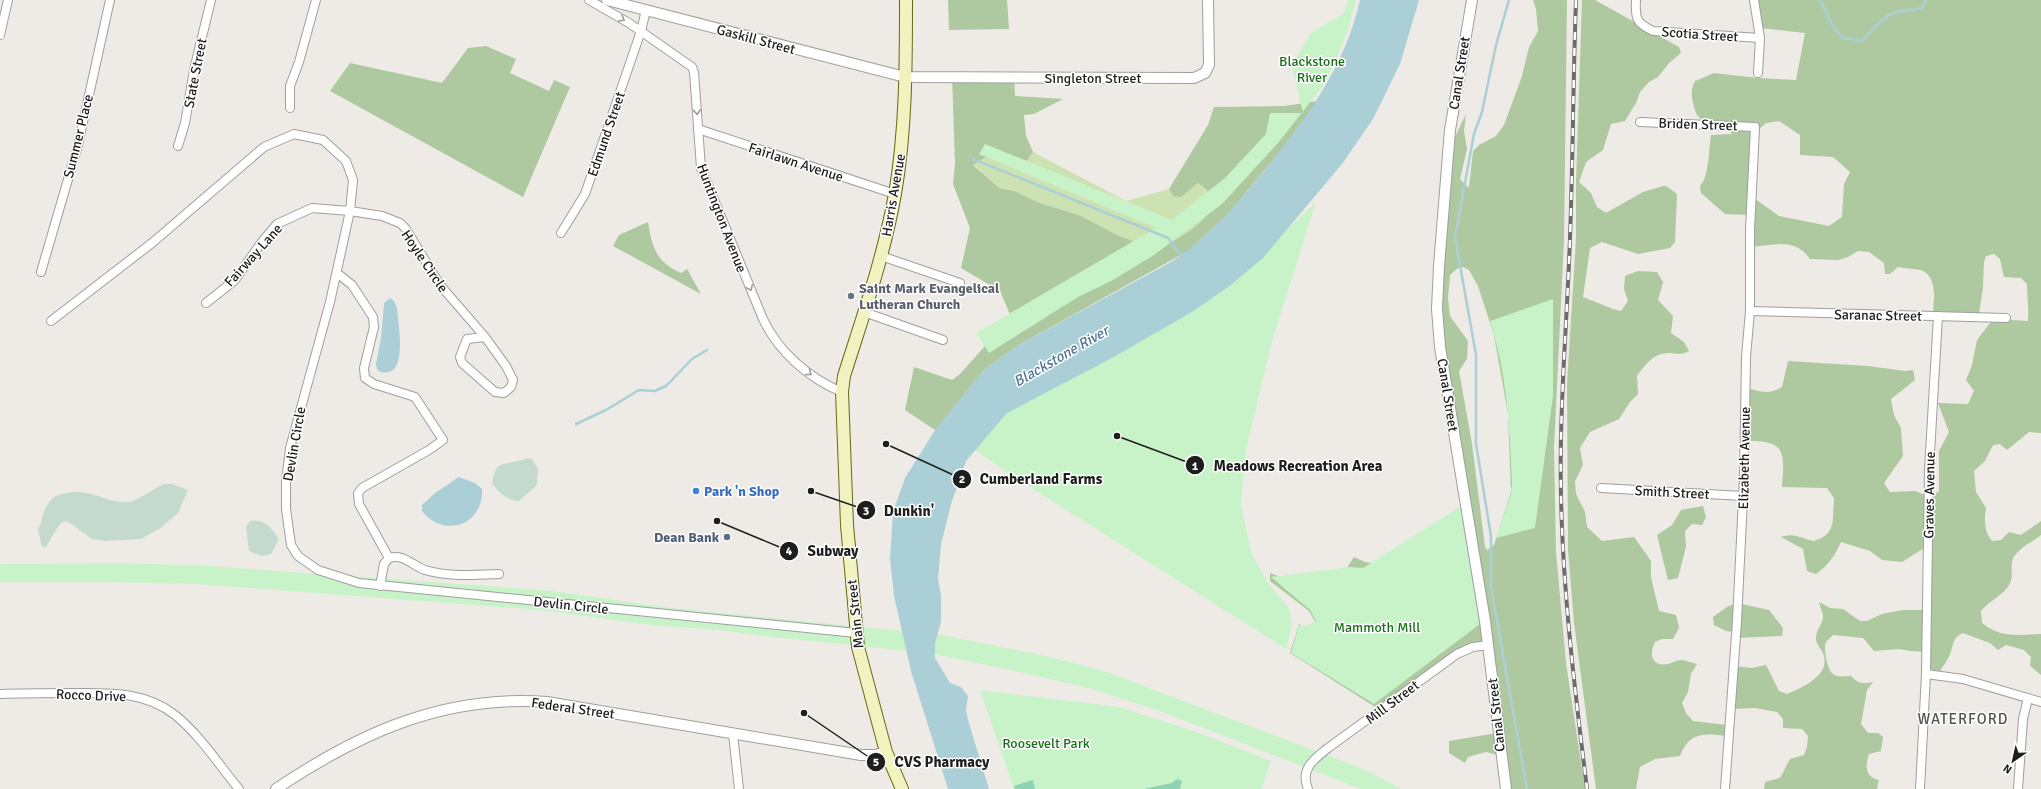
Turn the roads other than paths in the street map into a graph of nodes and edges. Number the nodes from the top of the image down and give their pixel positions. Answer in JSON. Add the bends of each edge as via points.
{"nodes":[{"id":1,"x":8,"y":0,"type":"edge"},
{"id":2,"x":110,"y":0,"type":"edge"},
{"id":3,"x":211,"y":0,"type":"edge"},
{"id":4,"x":316,"y":0,"type":"edge"},
{"id":5,"x":588,"y":0,"type":"edge"},
{"id":6,"x":611,"y":0,"type":"edge"},
{"id":7,"x":906,"y":0,"type":"edge"},
{"id":8,"x":1208,"y":0,"type":"edge"},
{"id":9,"x":1472,"y":0,"type":"edge"},
{"id":10,"x":1636,"y":0,"type":"edge"},
{"id":11,"x":1754,"y":0,"type":"edge"},
{"id":12,"x":646,"y":10,"type":"junction"},
{"id":13,"x":641,"y":31,"type":"junction"},
{"id":14,"x":0,"y":35,"type":"edge"},
{"id":15,"x":1760,"y":38,"type":"junction"},
{"id":16,"x":1758,"y":73,"type":"dead end"},
{"id":17,"x":905,"y":77,"type":"junction"},
{"id":18,"x":290,"y":108,"type":"dead end"},
{"id":19,"x":1640,"y":122,"type":"dead end"},
{"id":20,"x":1755,"y":127,"type":"joint"},
{"id":21,"x":698,"y":129,"type":"junction"},
{"id":22,"x":178,"y":146,"type":"dead end"},
{"id":23,"x":895,"y":194,"type":"junction"},
{"id":24,"x":350,"y":211,"type":"junction"},
{"id":25,"x":561,"y":233,"type":"dead end"},
{"id":26,"x":881,"y":256,"type":"junction"},
{"id":27,"x":41,"y":272,"type":"dead end"},
{"id":28,"x":337,"y":273,"type":"junction"},
{"id":29,"x":960,"y":283,"type":"dead end"},
{"id":30,"x":206,"y":303,"type":"dead end"},
{"id":31,"x":1750,"y":311,"type":"junction"},
{"id":32,"x":864,"y":312,"type":"junction"},
{"id":33,"x":1938,"y":316,"type":"junction"},
{"id":34,"x":2006,"y":318,"type":"dead end"},
{"id":35,"x":52,"y":321,"type":"dead end"},
{"id":36,"x":485,"y":337,"type":"junction"},
{"id":37,"x":942,"y":340,"type":"dead end"},
{"id":38,"x":842,"y":388,"type":"junction"},
{"id":39,"x":1601,"y":488,"type":"dead end"},
{"id":40,"x":1743,"y":496,"type":"junction"},
{"id":41,"x":389,"y":558,"type":"junction"},
{"id":42,"x":499,"y":574,"type":"dead end"},
{"id":43,"x":380,"y":586,"type":"junction"},
{"id":44,"x":856,"y":633,"type":"junction"},
{"id":45,"x":1489,"y":645,"type":"junction"},
{"id":46,"x":1926,"y":674,"type":"junction"},
{"id":47,"x":0,"y":694,"type":"edge"},
{"id":48,"x":2028,"y":698,"type":"junction"},
{"id":49,"x":2041,"y":702,"type":"edge"},
{"id":50,"x":733,"y":734,"type":"junction"},
{"id":51,"x":886,"y":752,"type":"junction"},
{"id":52,"x":239,"y":789,"type":"edge"},
{"id":53,"x":276,"y":789,"type":"edge"},
{"id":54,"x":739,"y":789,"type":"edge"},
{"id":55,"x":902,"y":789,"type":"edge"},
{"id":56,"x":1308,"y":789,"type":"edge"},
{"id":57,"x":1506,"y":789,"type":"edge"},
{"id":58,"x":1725,"y":789,"type":"edge"},
{"id":59,"x":1920,"y":789,"type":"edge"},
{"id":60,"x":2018,"y":789,"type":"edge"}],
"edges":[{"from":1,"to":14,"type":"street"},
{"from":2,"to":27,"type":"street","name":"Summer Place","via":[[78,145]]},
{"from":3,"to":22,"type":"street","name":"State Street"},
{"from":4,"to":18,"type":"street","via":[[290,86]]},
{"from":5,"to":13,"type":"street","name":"Huntington Avenue","one_way":true},
{"from":6,"to":12,"type":"street","name":"Gaskill Street"},
{"from":7,"to":17,"type":"main road","name":"Harris Avenue"},
{"from":8,"to":17,"type":"street","name":"Singleton Street","via":[[1209,65],[1200,77]]},
{"from":9,"to":45,"type":"street","name":"Canal Street","via":[[1450,130],[1437,309],[1440,347]]},
{"from":10,"to":15,"type":"street","name":"Scotia Street","via":[[1635,14],[1641,25],[1653,31]]},
{"from":11,"to":15,"type":"street"},
{"from":12,"to":13,"type":"street"},
{"from":12,"to":17,"type":"street","name":"Gaskill Street"},
{"from":13,"to":21,"type":"street","name":"Huntington Avenue","one_way":true,"via":[[692,67]]},
{"from":13,"to":25,"type":"street","name":"Edmund Street","via":[[585,194]]},
{"from":15,"to":16,"type":"street"},
{"from":17,"to":23,"type":"main road","name":"Harris Avenue","via":[[902,141]]},
{"from":19,"to":20,"type":"street","name":"Briden Street"},
{"from":20,"to":31,"type":"street","name":"Elizabeth Avenue","via":[[1750,230]]},
{"from":21,"to":23,"type":"street","name":"Fairlawn Avenue"},
{"from":21,"to":38,"type":"street","name":"Huntington Avenue","one_way":true,"via":[[701,168],[767,328],[780,348],[797,363],[816,378]]},
{"from":23,"to":26,"type":"main road","name":"Harris Avenue"},
{"from":24,"to":28,"type":"street","name":"Devlin Circle"},
{"from":24,"to":30,"type":"street","name":"Fairway Lane","via":[[312,208],[278,224],[235,280]]},
{"from":24,"to":35,"type":"street","name":"Devlin Circle","via":[[353,180],[346,161],[323,140],[294,134],[264,147],[152,243]]},
{"from":24,"to":36,"type":"street","name":"Hoyle Circle","via":[[392,219],[403,226],[431,273]]},
{"from":26,"to":29,"type":"street"},
{"from":26,"to":32,"type":"main road","name":"Harris Avenue"},
{"from":28,"to":41,"type":"street","via":[[352,284],[373,317],[374,327],[364,368],[365,378],[374,384],[415,397],[443,440],[358,493],[358,504]]},
{"from":28,"to":43,"type":"street","name":"Devlin Circle","via":[[290,448],[286,482],[289,537],[298,556],[318,570],[342,579]]},
{"from":31,"to":33,"type":"street","name":"Saranac Street"},
{"from":31,"to":40,"type":"street","name":"Elizabeth Avenue","via":[[1746,357]]},
{"from":32,"to":37,"type":"street"},
{"from":32,"to":38,"type":"main road","name":"Harris Avenue"},
{"from":33,"to":34,"type":"street","name":"Saranac Street"},
{"from":33,"to":46,"type":"street","name":"Graves Avenue","via":[[1929,470]]},
{"from":36,"to":36,"type":"street","name":"Hoyle Circle","via":[[467,339],[460,357],[464,366],[491,389],[499,394],[504,393],[511,387],[513,380]]},
{"from":38,"to":44,"type":"main road","name":"Main Street","via":[[847,525]]},
{"from":39,"to":40,"type":"street","name":"Smith Street"},
{"from":40,"to":58,"type":"street","name":"Elizabeth Avenue"},
{"from":41,"to":42,"type":"street","via":[[401,557],[422,569],[442,574]]},
{"from":41,"to":43,"type":"street","via":[[384,564]]},
{"from":43,"to":44,"type":"street","name":"Devlin Circle"},
{"from":44,"to":51,"type":"main road","name":"Main Street"},
{"from":45,"to":56,"type":"street","name":"Mill Street","via":[[1466,650],[1444,663],[1328,748],[1317,757],[1305,773]]},
{"from":45,"to":57,"type":"street","name":"Canal Street"},
{"from":46,"to":48,"type":"street","via":[[1963,679]]},
{"from":46,"to":59,"type":"street","name":"Graves Avenue"},
{"from":47,"to":52,"type":"street","name":"Rocco Drive","via":[[105,693],[131,695],[151,701],[166,708],[184,723]]},
{"from":48,"to":49,"type":"street"},
{"from":48,"to":60,"type":"street","via":[[2023,719]]},
{"from":50,"to":51,"type":"street","name":"Federal Street","via":[[861,755]]},
{"from":50,"to":53,"type":"street","name":"Federal Street","via":[[547,702],[505,701],[467,704],[432,712],[387,728],[332,755]]},
{"from":50,"to":54,"type":"street"},
{"from":51,"to":55,"type":"main road","name":"Main Street"}]}
